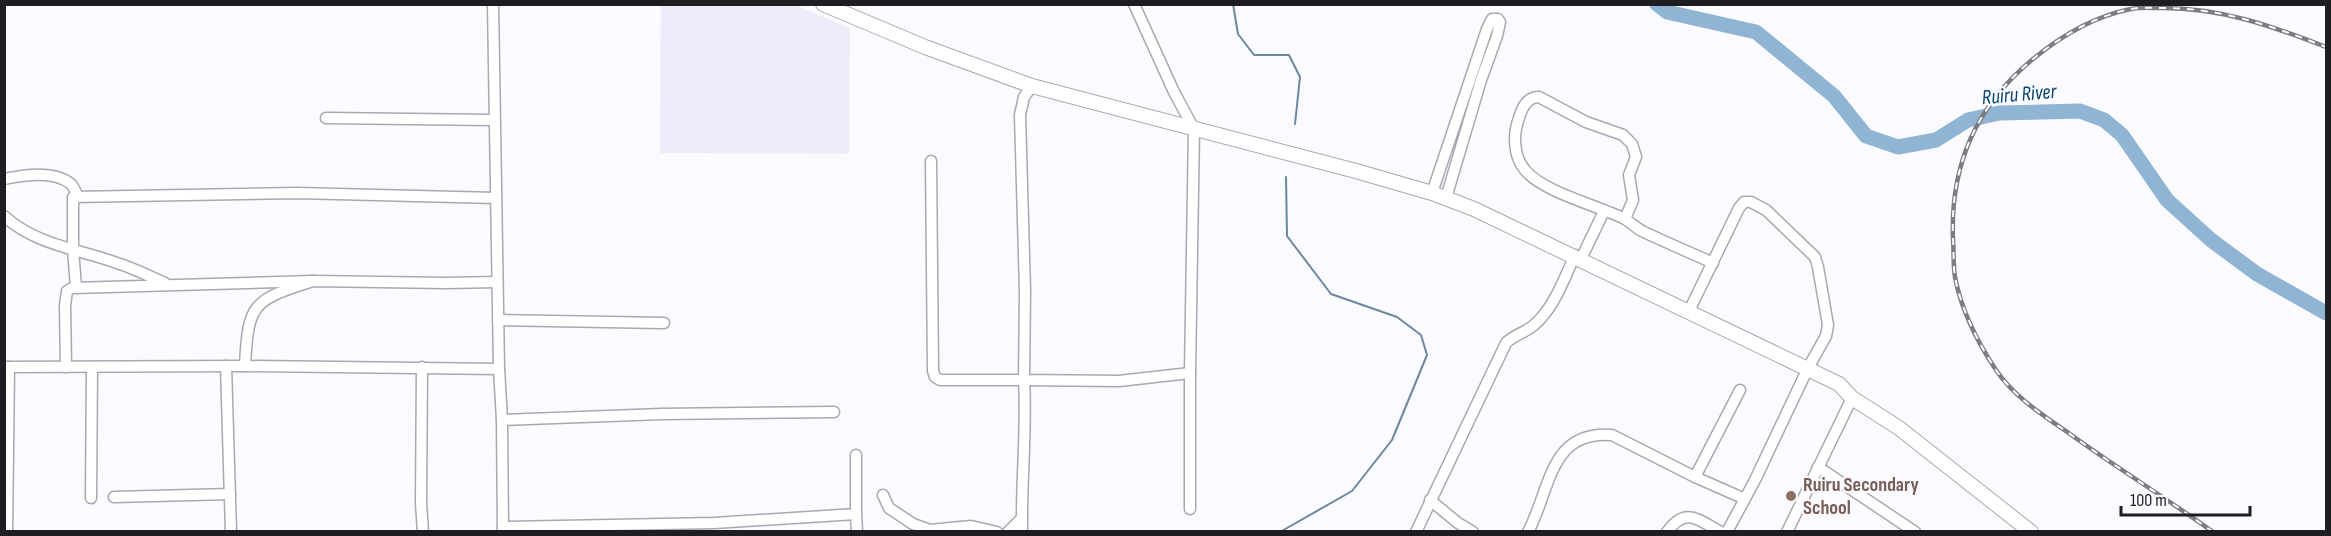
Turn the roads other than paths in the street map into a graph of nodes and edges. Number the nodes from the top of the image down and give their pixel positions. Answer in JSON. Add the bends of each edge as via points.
{"nodes":[{"id":1,"x":493,"y":4,"type":"edge"},
{"id":2,"x":823,"y":4,"type":"edge"},
{"id":3,"x":1134,"y":4,"type":"edge"},
{"id":4,"x":1032,"y":86,"type":"junction"},
{"id":5,"x":326,"y":118,"type":"dead end"},
{"id":6,"x":494,"y":120,"type":"junction"},
{"id":7,"x":1194,"y":129,"type":"junction"},
{"id":8,"x":1448,"y":148,"type":"junction"},
{"id":9,"x":1460,"y":153,"type":"junction"},
{"id":10,"x":931,"y":161,"type":"dead end"},
{"id":11,"x":4,"y":179,"type":"edge"},
{"id":12,"x":1432,"y":193,"type":"junction"},
{"id":13,"x":78,"y":197,"type":"junction"},
{"id":14,"x":496,"y":198,"type":"junction"},
{"id":15,"x":1446,"y":198,"type":"junction"},
{"id":16,"x":1604,"y":211,"type":"junction"},
{"id":17,"x":4,"y":216,"type":"edge"},
{"id":18,"x":1625,"y":219,"type":"junction"},
{"id":19,"x":73,"y":249,"type":"junction"},
{"id":20,"x":1578,"y":257,"type":"junction"},
{"id":21,"x":1713,"y":262,"type":"junction"},
{"id":22,"x":312,"y":281,"type":"junction"},
{"id":23,"x":497,"y":282,"type":"junction"},
{"id":24,"x":168,"y":285,"type":"junction"},
{"id":25,"x":76,"y":287,"type":"junction"},
{"id":26,"x":1689,"y":311,"type":"junction"},
{"id":27,"x":498,"y":320,"type":"junction"},
{"id":28,"x":664,"y":322,"type":"dead end"},
{"id":29,"x":226,"y":366,"type":"junction"},
{"id":30,"x":245,"y":366,"type":"junction"},
{"id":31,"x":7,"y":367,"type":"edge"},
{"id":32,"x":66,"y":367,"type":"junction"},
{"id":33,"x":92,"y":367,"type":"junction"},
{"id":34,"x":422,"y":368,"type":"junction"},
{"id":35,"x":1808,"y":368,"type":"junction"},
{"id":36,"x":499,"y":369,"type":"junction"},
{"id":37,"x":1190,"y":373,"type":"junction"},
{"id":38,"x":1024,"y":380,"type":"junction"},
{"id":39,"x":1740,"y":390,"type":"dead end"},
{"id":40,"x":1852,"y":398,"type":"junction"},
{"id":41,"x":834,"y":412,"type":"dead end"},
{"id":42,"x":502,"y":420,"type":"junction"},
{"id":43,"x":856,"y":455,"type":"dead end"},
{"id":44,"x":1818,"y":467,"type":"junction"},
{"id":45,"x":1695,"y":477,"type":"junction"},
{"id":46,"x":230,"y":494,"type":"junction"},
{"id":47,"x":883,"y":495,"type":"dead end"},
{"id":48,"x":114,"y":497,"type":"dead end"},
{"id":49,"x":91,"y":498,"type":"dead end"},
{"id":50,"x":1745,"y":499,"type":"junction"},
{"id":51,"x":1430,"y":500,"type":"junction"},
{"id":52,"x":1190,"y":509,"type":"dead end"},
{"id":53,"x":856,"y":514,"type":"junction"},
{"id":54,"x":1022,"y":518,"type":"junction"},
{"id":55,"x":503,"y":529,"type":"edge"},
{"id":56,"x":7,"y":531,"type":"edge"},
{"id":57,"x":231,"y":531,"type":"edge"},
{"id":58,"x":423,"y":531,"type":"edge"},
{"id":59,"x":857,"y":531,"type":"edge"},
{"id":60,"x":997,"y":531,"type":"edge"},
{"id":61,"x":1008,"y":531,"type":"edge"},
{"id":62,"x":1022,"y":531,"type":"edge"},
{"id":63,"x":1416,"y":531,"type":"edge"},
{"id":64,"x":1473,"y":531,"type":"edge"},
{"id":65,"x":1528,"y":531,"type":"edge"},
{"id":66,"x":1667,"y":531,"type":"edge"},
{"id":67,"x":1721,"y":531,"type":"edge"},
{"id":68,"x":1727,"y":531,"type":"edge"},
{"id":69,"x":1787,"y":531,"type":"edge"},
{"id":70,"x":1915,"y":531,"type":"edge"},
{"id":71,"x":2031,"y":531,"type":"edge"}],
"edges":[{"from":1,"to":6,"type":"street"},
{"from":2,"to":4,"type":"main road"},
{"from":3,"to":7,"type":"street"},
{"from":4,"to":7,"type":"main road"},
{"from":4,"to":38,"type":"street","via":[[1024,97],[1020,115]]},
{"from":5,"to":6,"type":"street"},
{"from":6,"to":14,"type":"street"},
{"from":7,"to":12,"type":"main road"},
{"from":7,"to":37,"type":"street"},
{"from":8,"to":9,"type":"street"},
{"from":8,"to":9,"type":"street","via":[[1490,22],[1498,19],[1497,36]]},
{"from":8,"to":12,"type":"street"},
{"from":9,"to":15,"type":"street"},
{"from":10,"to":38,"type":"street","via":[[935,377]]},
{"from":11,"to":13,"type":"street","via":[[28,175],[57,177],[72,185]]},
{"from":12,"to":15,"type":"main road"},
{"from":13,"to":14,"type":"street","via":[[297,193]]},
{"from":13,"to":19,"type":"street","via":[[73,197]]},
{"from":14,"to":23,"type":"street"},
{"from":15,"to":20,"type":"main road"},
{"from":16,"to":18,"type":"street"},
{"from":16,"to":18,"type":"street","via":[[1540,182],[1523,168],[1515,148],[1515,133],[1522,107],[1533,97],[1623,135],[1632,144],[1636,158],[1629,175],[1633,201]]},
{"from":16,"to":20,"type":"street"},
{"from":17,"to":19,"type":"street","via":[[29,234]]},
{"from":18,"to":21,"type":"street","via":[[1640,230]]},
{"from":19,"to":24,"type":"street","via":[[119,263]]},
{"from":19,"to":25,"type":"street"},
{"from":20,"to":26,"type":"main road"},
{"from":20,"to":51,"type":"street","via":[[1544,315],[1506,343]]},
{"from":21,"to":26,"type":"street"},
{"from":21,"to":35,"type":"street","via":[[1744,202],[1766,210],[1815,257],[1828,325]]},
{"from":22,"to":23,"type":"street"},
{"from":22,"to":24,"type":"street"},
{"from":22,"to":30,"type":"street","via":[[278,293],[256,308],[247,331]]},
{"from":23,"to":27,"type":"street"},
{"from":24,"to":25,"type":"street"},
{"from":25,"to":32,"type":"street","via":[[67,291],[65,305]]},
{"from":26,"to":35,"type":"main road"},
{"from":27,"to":28,"type":"street"},
{"from":27,"to":36,"type":"street"},
{"from":29,"to":30,"type":"street"},
{"from":29,"to":33,"type":"street"},
{"from":29,"to":46,"type":"street"},
{"from":30,"to":34,"type":"street"},
{"from":31,"to":32,"type":"street"},
{"from":31,"to":56,"type":"street"},
{"from":32,"to":33,"type":"street"},
{"from":33,"to":49,"type":"street"},
{"from":34,"to":36,"type":"street"},
{"from":34,"to":58,"type":"street"},
{"from":35,"to":40,"type":"main road","via":[[1839,384]]},
{"from":35,"to":50,"type":"street"},
{"from":36,"to":42,"type":"street"},
{"from":37,"to":38,"type":"street","via":[[1119,381]]},
{"from":37,"to":52,"type":"street"},
{"from":38,"to":54,"type":"street"},
{"from":39,"to":45,"type":"street"},
{"from":40,"to":44,"type":"street"},
{"from":40,"to":71,"type":"main road","via":[[1899,428]]},
{"from":41,"to":42,"type":"street"},
{"from":42,"to":55,"type":"street"},
{"from":43,"to":53,"type":"street"},
{"from":44,"to":69,"type":"street"},
{"from":44,"to":70,"type":"street"},
{"from":45,"to":50,"type":"street"},
{"from":45,"to":65,"type":"street","via":[[1612,435],[1583,438],[1561,453]]},
{"from":46,"to":48,"type":"street"},
{"from":46,"to":57,"type":"street"},
{"from":47,"to":60,"type":"street","via":[[889,508],[930,530],[971,526]]},
{"from":50,"to":68,"type":"street"},
{"from":51,"to":63,"type":"street"},
{"from":51,"to":64,"type":"street","via":[[1458,524]]},
{"from":53,"to":55,"type":"street"},
{"from":53,"to":59,"type":"street"},
{"from":54,"to":61,"type":"street"},
{"from":54,"to":62,"type":"street"},
{"from":66,"to":67,"type":"street","via":[[1676,520],[1691,516]]}]}
